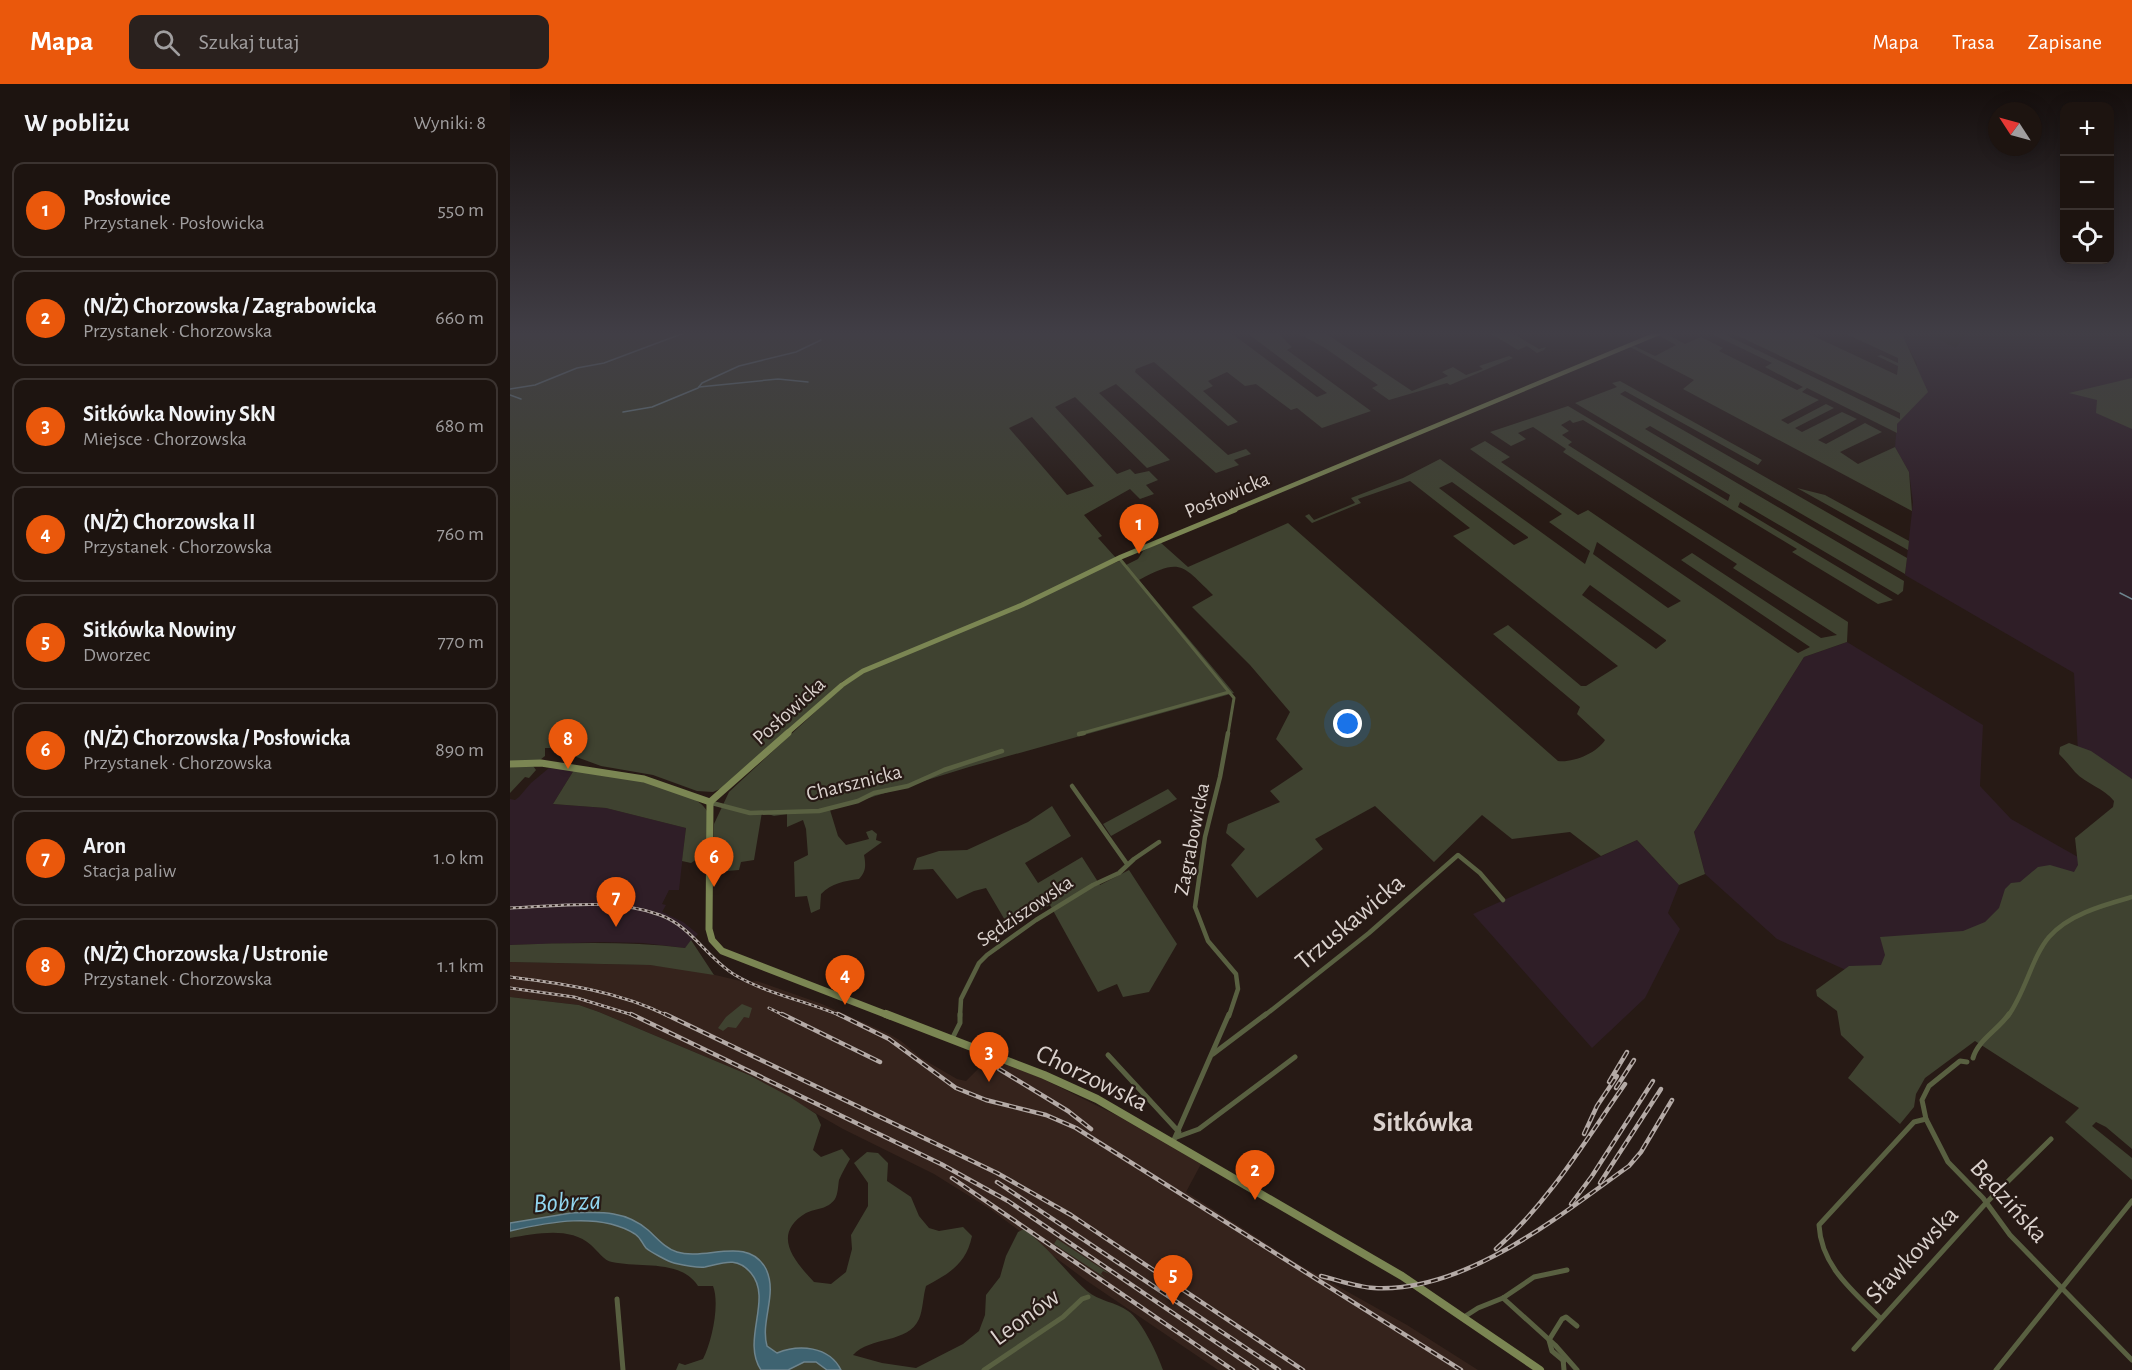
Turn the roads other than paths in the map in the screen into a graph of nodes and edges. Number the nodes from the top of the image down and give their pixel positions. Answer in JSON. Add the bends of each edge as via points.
{"nodes":[{"id":1,"x":1515,"y":393,"type":"edge"},
{"id":2,"x":1119,"y":558,"type":"junction"},
{"id":3,"x":1229,"y":692,"type":"junction"},
{"id":4,"x":1079,"y":734,"type":"dead end"},
{"id":5,"x":1002,"y":751,"type":"dead end"},
{"id":6,"x":510,"y":764,"type":"edge"},
{"id":7,"x":1072,"y":786,"type":"dead end"},
{"id":8,"x":710,"y":802,"type":"junction"},
{"id":9,"x":1159,"y":842,"type":"dead end"},
{"id":10,"x":1127,"y":864,"type":"junction"},
{"id":11,"x":2132,"y":897,"type":"edge"},
{"id":12,"x":1503,"y":900,"type":"dead end"},
{"id":13,"x":952,"y":1040,"type":"junction"},
{"id":14,"x":1212,"y":1054,"type":"junction"},
{"id":15,"x":1108,"y":1055,"type":"dead end"},
{"id":16,"x":1295,"y":1057,"type":"dead end"},
{"id":17,"x":1973,"y":1058,"type":"dead end"},
{"id":18,"x":1967,"y":1062,"type":"dead end"},
{"id":19,"x":1926,"y":1119,"type":"junction"},
{"id":20,"x":1176,"y":1137,"type":"junction"},
{"id":21,"x":2051,"y":1139,"type":"dead end"},
{"id":22,"x":2132,"y":1201,"type":"edge"},
{"id":23,"x":1986,"y":1203,"type":"junction"},
{"id":24,"x":1567,"y":1270,"type":"dead end"},
{"id":25,"x":2062,"y":1288,"type":"junction"},
{"id":26,"x":1088,"y":1297,"type":"dead end"},
{"id":27,"x":1503,"y":1298,"type":"junction"},
{"id":28,"x":617,"y":1299,"type":"dead end"},
{"id":29,"x":1463,"y":1318,"type":"junction"},
{"id":30,"x":1880,"y":1318,"type":"junction"},
{"id":31,"x":1577,"y":1326,"type":"dead end"},
{"id":32,"x":1549,"y":1340,"type":"junction"},
{"id":33,"x":1854,"y":1348,"type":"dead end"},
{"id":34,"x":1563,"y":1358,"type":"junction"},
{"id":35,"x":2132,"y":1360,"type":"edge"},
{"id":36,"x":623,"y":1370,"type":"edge"},
{"id":37,"x":984,"y":1370,"type":"edge"},
{"id":38,"x":1540,"y":1370,"type":"edge"},
{"id":39,"x":1564,"y":1370,"type":"edge"},
{"id":40,"x":1577,"y":1370,"type":"edge"},
{"id":41,"x":1996,"y":1370,"type":"edge"}],
"edges":[{"from":1,"to":2,"type":"street","name":"Posłowicka"},
{"from":2,"to":3,"type":"street"},
{"from":2,"to":8,"type":"street","name":"Posłowicka","via":[[1022,605],[855,676]]},
{"from":3,"to":4,"type":"street"},
{"from":3,"to":14,"type":"street","name":"Zagrabowicka","via":[[1234,707],[1195,897],[1208,941],[1236,974],[1238,989]]},
{"from":5,"to":8,"type":"street","name":"Charsznicka","via":[[908,786],[819,811],[750,813]]},
{"from":6,"to":8,"type":"street","via":[[541,763],[644,779]]},
{"from":7,"to":10,"type":"street"},
{"from":8,"to":13,"type":"street","name":"Chorzowska","via":[[710,929],[717,948]]},
{"from":9,"to":10,"type":"street","name":"Sędziszowska"},
{"from":10,"to":13,"type":"street","name":"Sędziszowska","via":[[1119,873],[1036,920],[979,963],[961,999],[960,1023]]},
{"from":11,"to":17,"type":"street","via":[[2090,909],[2052,933],[2006,1021],[1976,1046]]},
{"from":12,"to":14,"type":"street","name":"Trzuskawicka","via":[[1458,855],[1289,999]]},
{"from":13,"to":20,"type":"street","name":"Chorzowska","via":[[1078,1089]]},
{"from":14,"to":20,"type":"street","name":"Zagrabowicka"},
{"from":15,"to":20,"type":"street","via":[[1149,1097]]},
{"from":16,"to":20,"type":"street","via":[[1199,1129]]},
{"from":18,"to":19,"type":"street","name":"Będzińska","via":[[1960,1061],[1929,1086],[1922,1108]]},
{"from":19,"to":23,"type":"street","name":"Będzińska","via":[[1948,1162]]},
{"from":19,"to":30,"type":"street","via":[[1914,1122],[1819,1225],[1819,1242],[1825,1254]]},
{"from":20,"to":29,"type":"street","name":"Chorzowska"},
{"from":21,"to":23,"type":"street","name":"Sławkowska"},
{"from":22,"to":25,"type":"street"},
{"from":23,"to":25,"type":"street","name":"Będzińska","via":[[2010,1235]]},
{"from":23,"to":30,"type":"street","name":"Sławkowska"},
{"from":24,"to":27,"type":"street","via":[[1534,1277]]},
{"from":25,"to":35,"type":"street","name":"Będzińska"},
{"from":25,"to":41,"type":"street"},
{"from":26,"to":37,"type":"street","name":"Leonów"},
{"from":27,"to":29,"type":"street"},
{"from":27,"to":32,"type":"street"},
{"from":28,"to":36,"type":"street"},
{"from":29,"to":38,"type":"street","name":"Chorzowska"},
{"from":30,"to":33,"type":"street","name":"Sławkowska"},
{"from":31,"to":32,"type":"street","via":[[1566,1317],[1562,1319]]},
{"from":32,"to":34,"type":"street","via":[[1549,1346]]},
{"from":34,"to":39,"type":"street"},
{"from":34,"to":40,"type":"street"}]}
